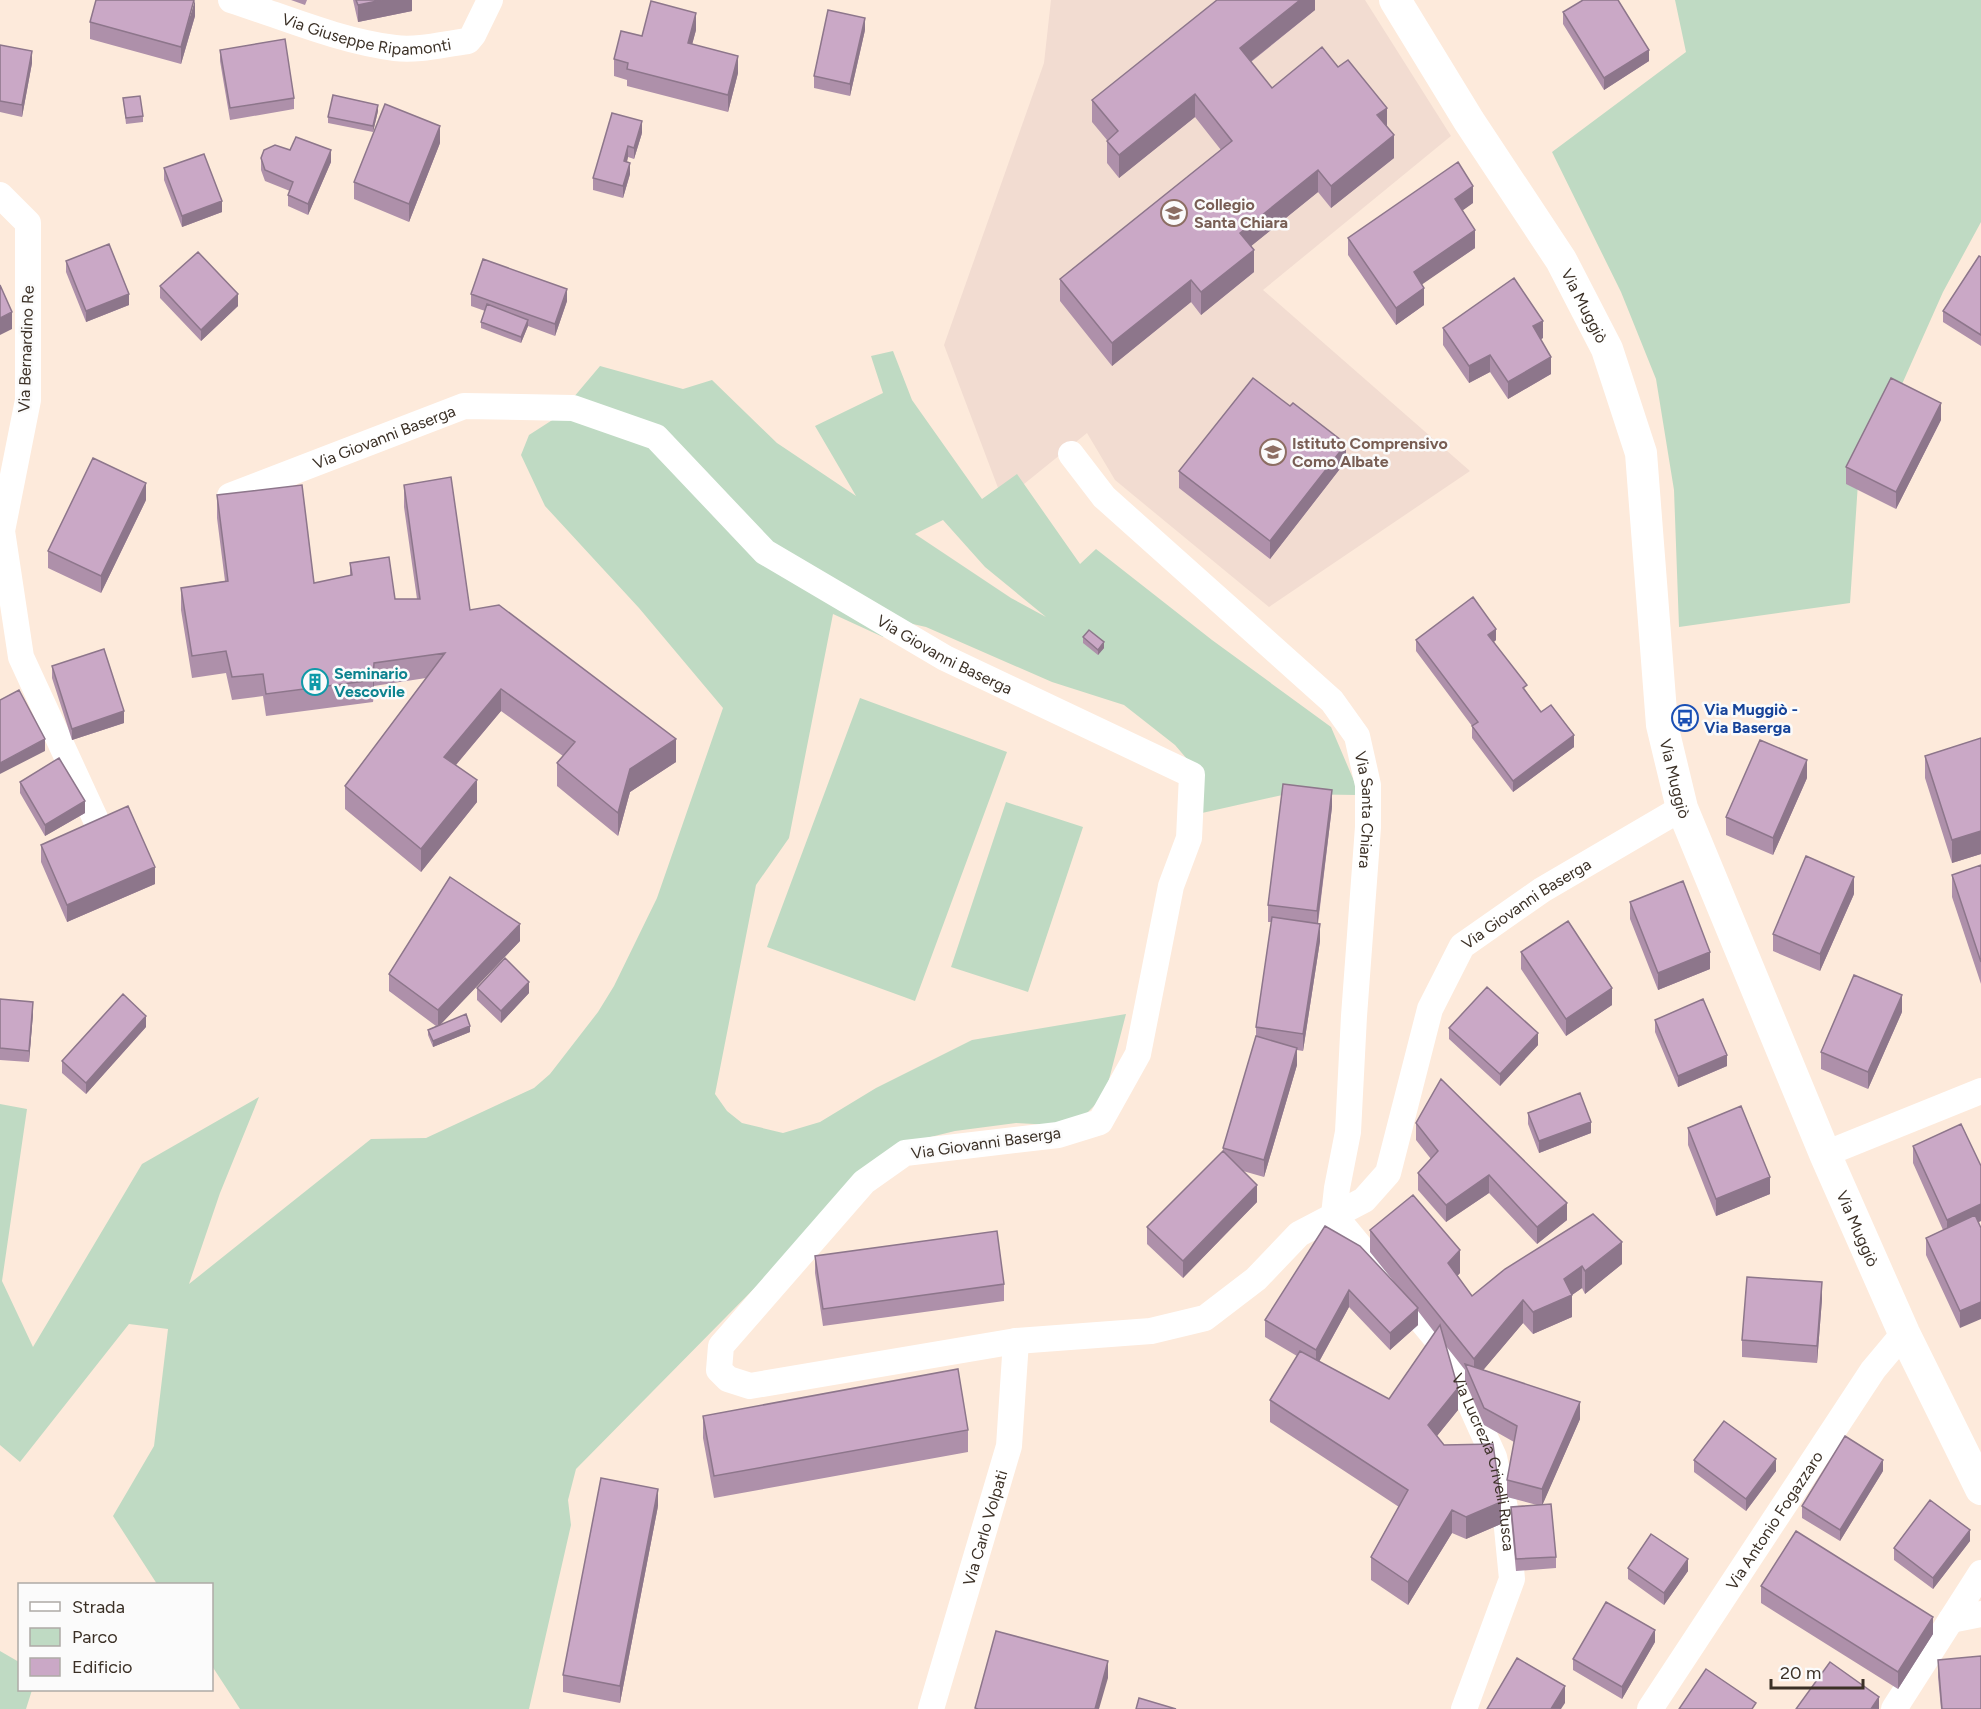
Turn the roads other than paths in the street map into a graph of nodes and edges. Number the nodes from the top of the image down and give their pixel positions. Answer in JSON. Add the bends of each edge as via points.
{"nodes":[{"id":1,"x":231,"y":0,"type":"edge"},
{"id":2,"x":490,"y":0,"type":"edge"},
{"id":3,"x":1395,"y":0,"type":"edge"},
{"id":4,"x":0,"y":195,"type":"edge"},
{"id":5,"x":1071,"y":454,"type":"dead end"},
{"id":6,"x":230,"y":496,"type":"edge"},
{"id":7,"x":1,"y":531,"type":"edge"},
{"id":8,"x":1682,"y":808,"type":"junction"},
{"id":9,"x":95,"y":818,"type":"edge"},
{"id":10,"x":1981,"y":1091,"type":"edge"},
{"id":11,"x":1825,"y":1154,"type":"junction"},
{"id":12,"x":1334,"y":1215,"type":"junction"},
{"id":13,"x":1904,"y":1333,"type":"junction"},
{"id":14,"x":1016,"y":1341,"type":"junction"},
{"id":15,"x":1981,"y":1489,"type":"edge"},
{"id":16,"x":1981,"y":1573,"type":"edge"},
{"id":17,"x":1981,"y":1614,"type":"edge"},
{"id":18,"x":1951,"y":1620,"type":"junction"},
{"id":19,"x":931,"y":1709,"type":"edge"},
{"id":20,"x":1464,"y":1709,"type":"edge"},
{"id":21,"x":1650,"y":1709,"type":"edge"},
{"id":22,"x":1894,"y":1709,"type":"edge"}],
"edges":[{"from":1,"to":2,"type":"street","name":"Via Giuseppe Ripamonti","via":[[353,40],[396,48],[468,41]]},
{"from":3,"to":8,"type":"street","name":"Via Muggiò","via":[[1561,260],[1607,349],[1641,453],[1662,725]]},
{"from":4,"to":7,"type":"street","name":"Via Bernardino Re","via":[[28,223],[28,400]]},
{"from":5,"to":12,"type":"street","name":"Via Santa Chiara","via":[[1104,497],[1332,701],[1357,736],[1368,785],[1368,826],[1348,1132]]},
{"from":6,"to":14,"type":"street","name":"Via Giovanni Baserga","via":[[464,406],[573,408],[656,437],[765,552],[945,658],[1192,776],[1189,838],[1171,886],[1138,1054],[1100,1122],[1058,1135],[905,1153],[864,1182],[721,1346],[719,1370],[728,1379],[750,1386]]},
{"from":7,"to":9,"type":"street","name":"Via Bernardino Re","via":[[21,657]]},
{"from":8,"to":11,"type":"street","name":"Via Muggiò"},
{"from":8,"to":12,"type":"street","name":"Via Giovanni Baserga","via":[[1542,890],[1462,946],[1430,1009],[1388,1173],[1364,1200]]},
{"from":10,"to":11,"type":"street"},
{"from":11,"to":13,"type":"street","name":"Via Muggiò"},
{"from":12,"to":14,"type":"street","name":"Via Giovanni Baserga","via":[[1299,1234],[1256,1279],[1205,1318],[1151,1331]]},
{"from":12,"to":20,"type":"street","name":"Via Lucrezia Crivelli Rusca","via":[[1439,1342],[1494,1458],[1505,1508],[1512,1579]]},
{"from":13,"to":15,"type":"street","name":"Via Muggiò"},
{"from":13,"to":21,"type":"street","name":"Via Antonio Fogazzaro","via":[[1873,1370]]},
{"from":14,"to":19,"type":"street","name":"Via Carlo Volpati","via":[[1009,1446]]},
{"from":16,"to":18,"type":"street"},
{"from":17,"to":18,"type":"street"},
{"from":18,"to":22,"type":"street"}]}
